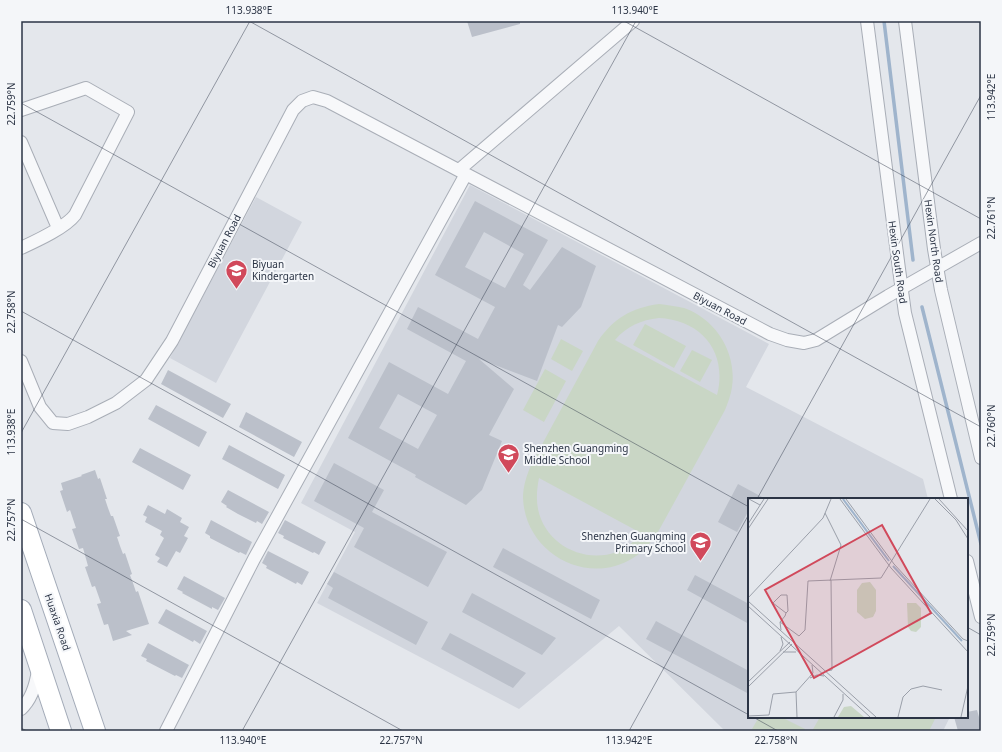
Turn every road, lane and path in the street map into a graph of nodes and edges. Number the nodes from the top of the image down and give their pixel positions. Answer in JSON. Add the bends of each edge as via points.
{"nodes":[{"id":1,"x":633,"y":21,"type":"edge"},
{"id":2,"x":867,"y":21,"type":"edge"},
{"id":3,"x":905,"y":21,"type":"edge"},
{"id":4,"x":21,"y":110,"type":"edge"},
{"id":5,"x":21,"y":142,"type":"edge"},
{"id":6,"x":462,"y":172,"type":"junction"},
{"id":7,"x":58,"y":228,"type":"junction"},
{"id":8,"x":981,"y":244,"type":"edge"},
{"id":9,"x":21,"y":248,"type":"edge"},
{"id":10,"x":937,"y":269,"type":"junction"},
{"id":11,"x":902,"y":289,"type":"junction"},
{"id":12,"x":21,"y":361,"type":"edge"},
{"id":13,"x":981,"y":458,"type":"edge"},
{"id":14,"x":952,"y":498,"type":"edge"},
{"id":15,"x":21,"y":513,"type":"edge"},
{"id":16,"x":968,"y":565,"type":"edge"},
{"id":17,"x":21,"y":610,"type":"edge"},
{"id":18,"x":981,"y":617,"type":"edge"},
{"id":19,"x":39,"y":663,"type":"junction"},
{"id":20,"x":21,"y":709,"type":"edge"},
{"id":21,"x":61,"y":731,"type":"edge"},
{"id":22,"x":95,"y":731,"type":"edge"},
{"id":23,"x":166,"y":731,"type":"edge"}],
"edges":[{"from":1,"to":6,"type":"street"},
{"from":2,"to":11,"type":"street","name":"Hexin South Road"},
{"from":3,"to":10,"type":"street","name":"Hexin North Road"},
{"from":4,"to":7,"type":"street","via":[[86,88],[128,112],[75,215]]},
{"from":5,"to":7,"type":"street"},
{"from":6,"to":11,"type":"street","name":"Biyuan Road","via":[[770,334],[787,340],[804,343],[816,340]]},
{"from":6,"to":12,"type":"street","name":"Biyuan Road","via":[[327,101],[313,97],[302,101],[293,110],[172,341],[146,380],[116,403],[88,416],[68,424],[53,423],[40,407]]},
{"from":6,"to":23,"type":"street","via":[[254,559]]},
{"from":7,"to":9,"type":"street"},
{"from":8,"to":10,"type":"street","name":"Biyuan Road"},
{"from":10,"to":11,"type":"street","name":"Biyuan Road"},
{"from":10,"to":13,"type":"street","name":"Hexin North Road"},
{"from":11,"to":14,"type":"street","name":"Hexin South Road","via":[[905,313]]},
{"from":15,"to":22,"type":"main road","name":"Huaxia Road"},
{"from":16,"to":18,"type":"street"},
{"from":17,"to":19,"type":"main road"},
{"from":19,"to":20,"type":"street","via":[[35,687]]},
{"from":19,"to":21,"type":"main road"}]}
